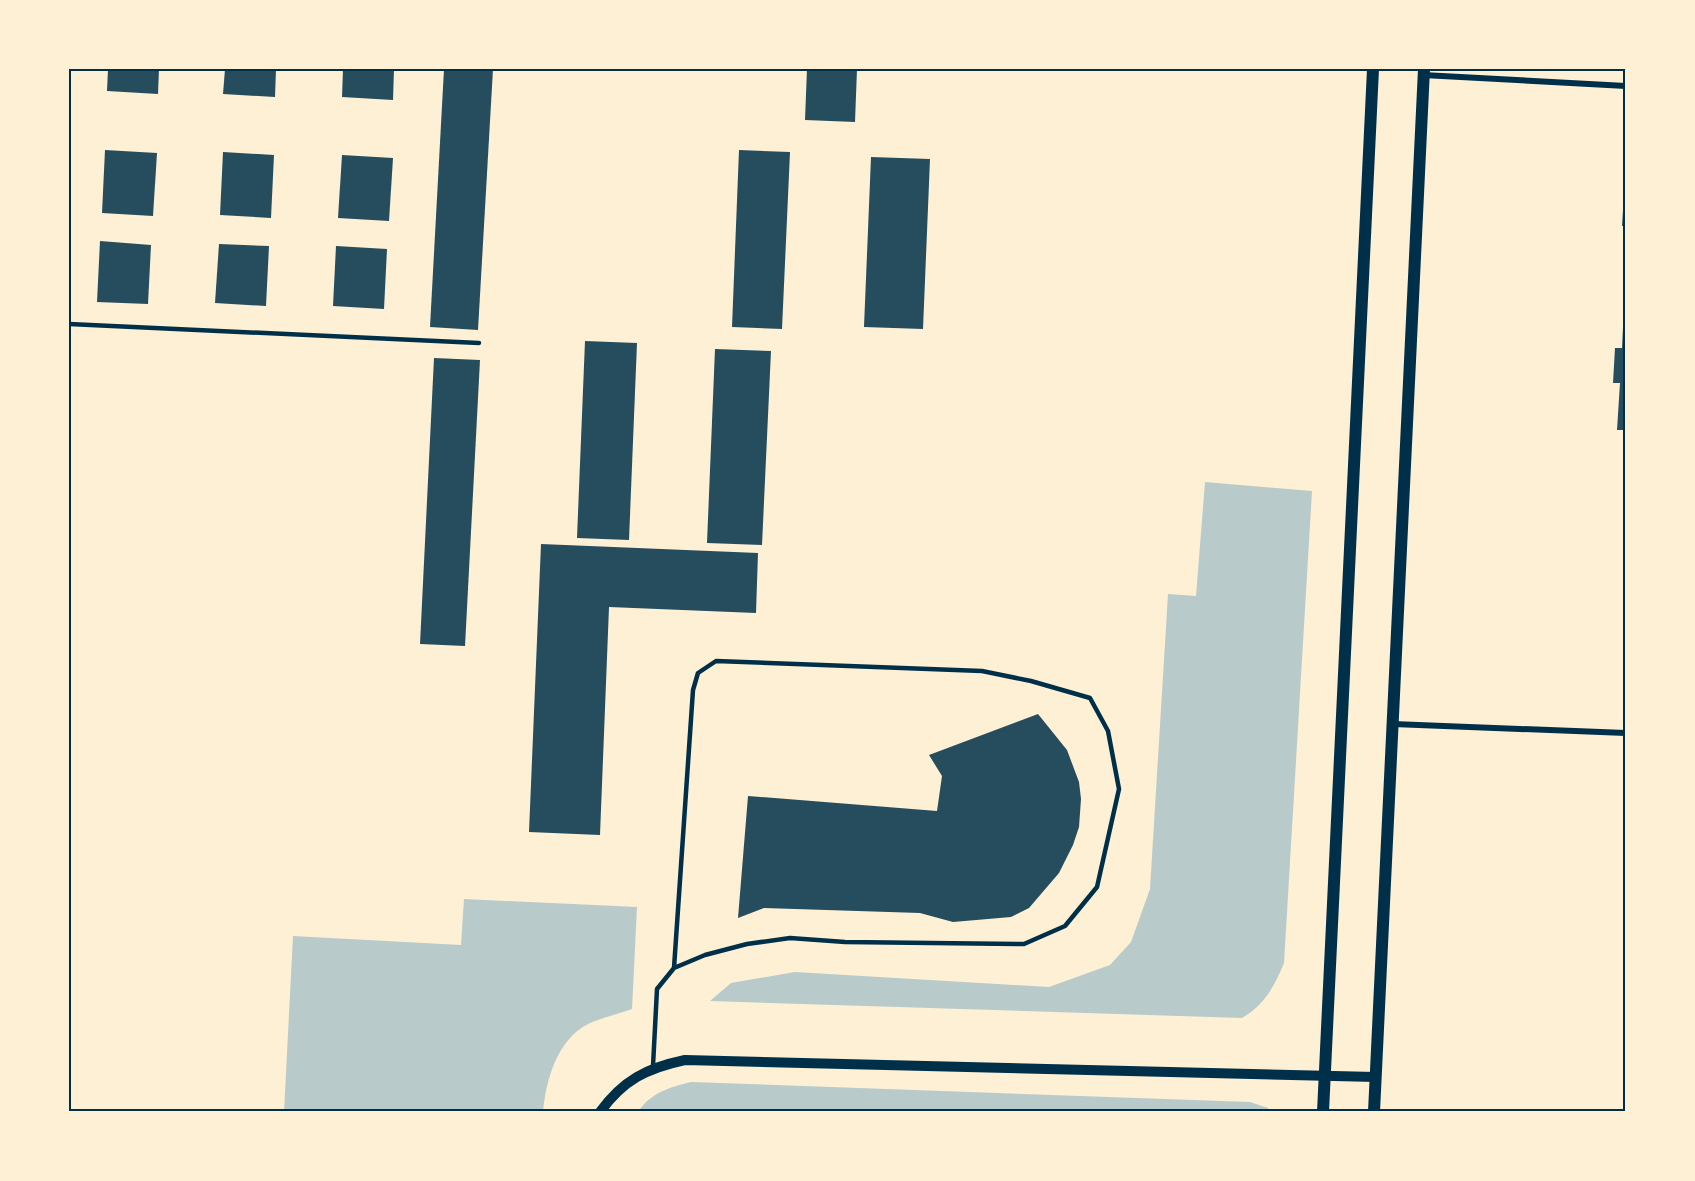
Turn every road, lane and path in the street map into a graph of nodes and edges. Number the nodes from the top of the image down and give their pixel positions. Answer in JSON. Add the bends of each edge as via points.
{"nodes":[{"id":1,"x":1373,"y":69,"type":"edge"},
{"id":2,"x":1423,"y":72,"type":"edge"},
{"id":3,"x":1626,"y":86,"type":"edge"},
{"id":4,"x":69,"y":324,"type":"edge"},
{"id":5,"x":479,"y":344,"type":"dead end"},
{"id":6,"x":1392,"y":724,"type":"junction"},
{"id":7,"x":1626,"y":733,"type":"edge"},
{"id":8,"x":674,"y":968,"type":"junction"},
{"id":9,"x":653,"y":1066,"type":"junction"},
{"id":10,"x":1325,"y":1076,"type":"junction"},
{"id":11,"x":1376,"y":1077,"type":"junction"},
{"id":12,"x":600,"y":1112,"type":"edge"},
{"id":13,"x":1323,"y":1112,"type":"edge"},
{"id":14,"x":1374,"y":1112,"type":"edge"}],
"edges":[{"from":1,"to":10,"type":"main road"},
{"from":2,"to":3,"type":"street"},
{"from":2,"to":6,"type":"main road"},
{"from":4,"to":5,"type":"lane"},
{"from":6,"to":7,"type":"street"},
{"from":6,"to":11,"type":"main road"},
{"from":8,"to":8,"type":"lane","via":[[747,944],[790,938],[1024,944],[1065,926],[1097,887],[1119,789],[1108,731],[1090,698],[982,671],[716,661],[698,673],[693,690]]},
{"from":8,"to":9,"type":"lane","via":[[657,989]]},
{"from":9,"to":10,"type":"street","via":[[685,1060]]},
{"from":9,"to":12,"type":"street","via":[[614,1092]]},
{"from":10,"to":11,"type":"street"},
{"from":10,"to":13,"type":"main road"},
{"from":11,"to":14,"type":"main road"}]}
